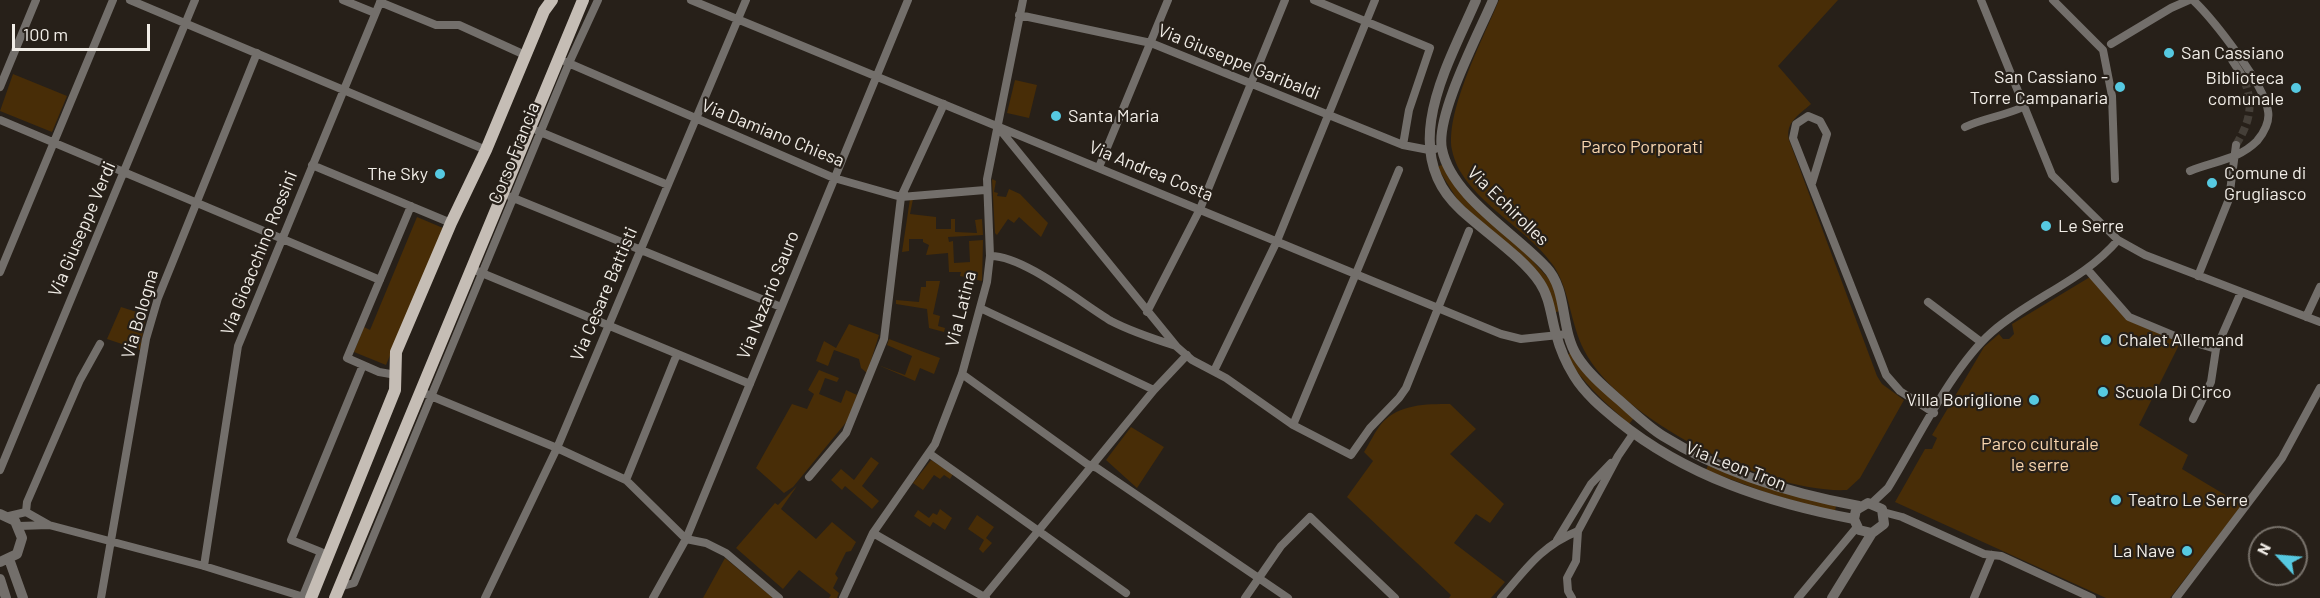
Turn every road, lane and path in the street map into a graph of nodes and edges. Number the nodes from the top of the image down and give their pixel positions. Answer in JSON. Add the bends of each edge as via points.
{"nodes":[{"id":1,"x":36,"y":0,"type":"edge"},
{"id":2,"x":113,"y":0,"type":"edge"},
{"id":3,"x":130,"y":0,"type":"edge"},
{"id":4,"x":195,"y":0,"type":"edge"},
{"id":5,"x":343,"y":0,"type":"edge"},
{"id":6,"x":552,"y":0,"type":"edge"},
{"id":7,"x":583,"y":0,"type":"edge"},
{"id":8,"x":598,"y":0,"type":"edge"},
{"id":9,"x":692,"y":0,"type":"edge"},
{"id":10,"x":746,"y":0,"type":"edge"},
{"id":11,"x":908,"y":0,"type":"edge"},
{"id":12,"x":1023,"y":0,"type":"edge"},
{"id":13,"x":1168,"y":0,"type":"edge"},
{"id":14,"x":1285,"y":0,"type":"edge"},
{"id":15,"x":1314,"y":0,"type":"edge"},
{"id":16,"x":1375,"y":0,"type":"edge"},
{"id":17,"x":1476,"y":0,"type":"edge"},
{"id":18,"x":1492,"y":0,"type":"edge"},
{"id":19,"x":1981,"y":0,"type":"edge"},
{"id":20,"x":2053,"y":0,"type":"edge"},
{"id":21,"x":2191,"y":0,"type":"edge"},
{"id":22,"x":382,"y":2,"type":"edge"},
{"id":23,"x":375,"y":14,"type":"junction"},
{"id":24,"x":1019,"y":15,"type":"junction"},
{"id":25,"x":738,"y":19,"type":"junction"},
{"id":26,"x":1366,"y":21,"type":"junction"},
{"id":27,"x":185,"y":23,"type":"junction"},
{"id":28,"x":1151,"y":43,"type":"junction"},
{"id":29,"x":2111,"y":45,"type":"dead end"},
{"id":30,"x":257,"y":53,"type":"junction"},
{"id":31,"x":2235,"y":53,"type":"junction"},
{"id":32,"x":525,"y":56,"type":"junction"},
{"id":33,"x":564,"y":61,"type":"junction"},
{"id":34,"x":2241,"y":74,"type":"tunnel mouth"},
{"id":35,"x":876,"y":76,"type":"junction"},
{"id":36,"x":1251,"y":85,"type":"junction"},
{"id":37,"x":0,"y":87,"type":"edge"},
{"id":38,"x":342,"y":90,"type":"junction"},
{"id":39,"x":944,"y":104,"type":"junction"},
{"id":40,"x":2023,"y":107,"type":"junction"},
{"id":41,"x":1329,"y":115,"type":"junction"},
{"id":42,"x":695,"y":119,"type":"junction"},
{"id":43,"x":0,"y":120,"type":"edge"},
{"id":44,"x":997,"y":125,"type":"junction"},
{"id":45,"x":1965,"y":128,"type":"dead end"},
{"id":46,"x":536,"y":130,"type":"junction"},
{"id":47,"x":54,"y":142,"type":"junction"},
{"id":48,"x":1403,"y":145,"type":"junction"},
{"id":49,"x":2236,"y":145,"type":"tunnel mouth"},
{"id":50,"x":1441,"y":147,"type":"junction"},
{"id":51,"x":486,"y":150,"type":"junction"},
{"id":52,"x":1429,"y":150,"type":"junction"},
{"id":53,"x":2234,"y":156,"type":"junction"},
{"id":54,"x":312,"y":165,"type":"junction"},
{"id":55,"x":1099,"y":167,"type":"junction"},
{"id":56,"x":1399,"y":170,"type":"dead end"},
{"id":57,"x":124,"y":171,"type":"junction"},
{"id":58,"x":2190,"y":171,"type":"dead end"},
{"id":59,"x":834,"y":178,"type":"junction"},
{"id":60,"x":2115,"y":178,"type":"dead end"},
{"id":61,"x":1812,"y":183,"type":"junction"},
{"id":62,"x":668,"y":185,"type":"junction"},
{"id":63,"x":985,"y":190,"type":"junction"},
{"id":64,"x":502,"y":193,"type":"junction"},
{"id":65,"x":901,"y":197,"type":"junction"},
{"id":66,"x":515,"y":198,"type":"junction"},
{"id":67,"x":197,"y":202,"type":"junction"},
{"id":68,"x":411,"y":206,"type":"junction"},
{"id":69,"x":1200,"y":209,"type":"junction"},
{"id":70,"x":451,"y":223,"type":"junction"},
{"id":71,"x":1469,"y":231,"type":"dead end"},
{"id":72,"x":282,"y":239,"type":"junction"},
{"id":73,"x":2118,"y":240,"type":"junction"},
{"id":74,"x":1277,"y":241,"type":"junction"},
{"id":75,"x":640,"y":250,"type":"junction"},
{"id":76,"x":990,"y":256,"type":"junction"},
{"id":77,"x":2087,"y":269,"type":"junction"},
{"id":78,"x":477,"y":271,"type":"junction"},
{"id":79,"x":0,"y":272,"type":"edge"},
{"id":80,"x":1357,"y":273,"type":"junction"},
{"id":81,"x":2198,"y":276,"type":"junction"},
{"id":82,"x":380,"y":280,"type":"junction"},
{"id":83,"x":2320,"y":287,"type":"edge"},
{"id":84,"x":2241,"y":292,"type":"junction"},
{"id":85,"x":1928,"y":302,"type":"dead end"},
{"id":86,"x":781,"y":307,"type":"junction"},
{"id":87,"x":980,"y":308,"type":"junction"},
{"id":88,"x":1438,"y":308,"type":"junction"},
{"id":89,"x":1147,"y":312,"type":"junction"},
{"id":90,"x":2306,"y":317,"type":"junction"},
{"id":91,"x":2320,"y":322,"type":"edge"},
{"id":92,"x":610,"y":326,"type":"junction"},
{"id":93,"x":1556,"y":334,"type":"junction"},
{"id":94,"x":1568,"y":334,"type":"junction"},
{"id":95,"x":1981,"y":342,"type":"junction"},
{"id":96,"x":100,"y":344,"type":"dead end"},
{"id":97,"x":1177,"y":347,"type":"junction"},
{"id":98,"x":2217,"y":349,"type":"junction"},
{"id":99,"x":677,"y":354,"type":"junction"},
{"id":100,"x":1186,"y":355,"type":"junction"},
{"id":101,"x":363,"y":365,"type":"junction"},
{"id":102,"x":1214,"y":371,"type":"junction"},
{"id":103,"x":962,"y":374,"type":"junction"},
{"id":104,"x":396,"y":375,"type":"junction"},
{"id":105,"x":750,"y":384,"type":"junction"},
{"id":106,"x":2320,"y":388,"type":"edge"},
{"id":107,"x":1154,"y":390,"type":"junction"},
{"id":108,"x":426,"y":394,"type":"junction"},
{"id":109,"x":1934,"y":413,"type":"junction"},
{"id":110,"x":2193,"y":419,"type":"dead end"},
{"id":111,"x":1293,"y":425,"type":"junction"},
{"id":112,"x":1633,"y":434,"type":"junction"},
{"id":113,"x":557,"y":448,"type":"junction"},
{"id":114,"x":930,"y":454,"type":"junction"},
{"id":115,"x":1618,"y":456,"type":"junction"},
{"id":116,"x":1093,"y":465,"type":"junction"},
{"id":117,"x":0,"y":470,"type":"edge"},
{"id":118,"x":809,"y":477,"type":"dead end"},
{"id":119,"x":626,"y":480,"type":"junction"},
{"id":120,"x":1859,"y":506,"type":"junction"},
{"id":121,"x":1879,"y":508,"type":"junction"},
{"id":122,"x":26,"y":512,"type":"junction"},
{"id":123,"x":3,"y":514,"type":"edge"},
{"id":124,"x":1911,"y":521,"type":"junction"},
{"id":125,"x":1884,"y":524,"type":"junction"},
{"id":126,"x":49,"y":525,"type":"junction"},
{"id":127,"x":19,"y":526,"type":"junction"},
{"id":128,"x":1857,"y":526,"type":"junction"},
{"id":129,"x":1039,"y":531,"type":"junction"},
{"id":130,"x":1578,"y":531,"type":"junction"},
{"id":131,"x":873,"y":533,"type":"junction"},
{"id":132,"x":1872,"y":533,"type":"junction"},
{"id":133,"x":686,"y":539,"type":"junction"},
{"id":134,"x":1557,"y":540,"type":"junction"},
{"id":135,"x":111,"y":541,"type":"junction"},
{"id":136,"x":324,"y":554,"type":"junction"},
{"id":137,"x":1992,"y":555,"type":"junction"},
{"id":138,"x":1854,"y":560,"type":"junction"},
{"id":139,"x":5,"y":561,"type":"edge"},
{"id":140,"x":204,"y":566,"type":"junction"},
{"id":141,"x":1259,"y":578,"type":"junction"},
{"id":142,"x":0,"y":579,"type":"edge"},
{"id":143,"x":337,"y":592,"type":"edge"},
{"id":144,"x":1126,"y":593,"type":"dead end"},
{"id":145,"x":307,"y":597,"type":"edge"},
{"id":146,"x":6,"y":598,"type":"edge"},
{"id":147,"x":23,"y":598,"type":"edge"},
{"id":148,"x":101,"y":598,"type":"edge"},
{"id":149,"x":485,"y":598,"type":"edge"},
{"id":150,"x":653,"y":598,"type":"edge"},
{"id":151,"x":779,"y":598,"type":"edge"},
{"id":152,"x":843,"y":598,"type":"edge"},
{"id":153,"x":985,"y":598,"type":"edge"},
{"id":154,"x":1245,"y":598,"type":"edge"},
{"id":155,"x":1288,"y":598,"type":"edge"},
{"id":156,"x":1395,"y":598,"type":"edge"},
{"id":157,"x":1501,"y":598,"type":"edge"},
{"id":158,"x":1572,"y":598,"type":"edge"},
{"id":159,"x":1798,"y":598,"type":"edge"},
{"id":160,"x":1832,"y":598,"type":"edge"},
{"id":161,"x":1974,"y":598,"type":"edge"},
{"id":162,"x":2092,"y":598,"type":"edge"},
{"id":163,"x":2176,"y":598,"type":"edge"}],
"edges":[{"from":1,"to":37,"type":"street"},
{"from":2,"to":47,"type":"street"},
{"from":3,"to":27,"type":"street"},
{"from":4,"to":27,"type":"street","name":"Via Giuseppe Verdi"},
{"from":5,"to":23,"type":"street"},
{"from":6,"to":32,"type":"main road","name":"Corso Francia"},
{"from":7,"to":33,"type":"main road","name":"Corso Francia"},
{"from":8,"to":33,"type":"street","name":"Corso Francia"},
{"from":9,"to":25,"type":"street","name":"Via Andrea Costa"},
{"from":10,"to":25,"type":"street","name":"Via Cesare Battisti"},
{"from":11,"to":35,"type":"street","name":"Via Nazario Sauro"},
{"from":12,"to":24,"type":"street","name":"Via Latina"},
{"from":13,"to":28,"type":"street"},
{"from":14,"to":36,"type":"street"},
{"from":15,"to":26,"type":"street"},
{"from":16,"to":26,"type":"street"},
{"from":17,"to":52,"type":"street","name":"Via Echirolles","via":[[1435,98]]},
{"from":18,"to":50,"type":"street","via":[[1446,110]]},
{"from":19,"to":40,"type":"street"},
{"from":20,"to":60,"type":"street","via":[[2103,50],[2112,96]]},
{"from":21,"to":29,"type":"street","via":[[2170,8]]},
{"from":21,"to":31,"type":"street"},
{"from":22,"to":23,"type":"street","name":"Via Gioacchino Rossini"},
{"from":22,"to":32,"type":"street","via":[[436,25],[459,25]]},
{"from":23,"to":38,"type":"street","name":"Via Gioacchino Rossini"},
{"from":24,"to":28,"type":"street","name":"Via Giuseppe Garibaldi"},
{"from":24,"to":44,"type":"street","name":"Via Latina"},
{"from":25,"to":35,"type":"street","name":"Via Andrea Costa"},
{"from":25,"to":42,"type":"street","name":"Via Cesare Battisti"},
{"from":26,"to":41,"type":"street"},
{"from":26,"to":48,"type":"street","via":[[1430,48],[1408,110]]},
{"from":27,"to":30,"type":"street"},
{"from":27,"to":57,"type":"street","name":"Via Giuseppe Verdi"},
{"from":28,"to":36,"type":"street","name":"Via Giuseppe Garibaldi"},
{"from":28,"to":55,"type":"street"},
{"from":30,"to":38,"type":"street"},
{"from":30,"to":67,"type":"street","name":"Via Bologna"},
{"from":31,"to":34,"type":"street","via":[[2232,60]]},
{"from":31,"to":53,"type":"street","via":[[2268,110],[2265,130],[2258,140]]},
{"from":32,"to":51,"type":"main road","name":"Corso Francia"},
{"from":33,"to":42,"type":"street","name":"Via Damiano Chiesa"},
{"from":33,"to":46,"type":"main road","name":"Corso Francia"},
{"from":35,"to":39,"type":"street","name":"Via Andrea Costa"},
{"from":35,"to":59,"type":"street","name":"Via Nazario Sauro"},
{"from":36,"to":41,"type":"street","name":"Via Giuseppe Garibaldi"},
{"from":36,"to":69,"type":"street"},
{"from":38,"to":51,"type":"street"},
{"from":38,"to":54,"type":"street","name":"Via Gioacchino Rossini"},
{"from":39,"to":44,"type":"street","name":"Via Andrea Costa"},
{"from":39,"to":65,"type":"street"},
{"from":40,"to":45,"type":"street"},
{"from":40,"to":73,"type":"street","via":[[2055,180]]},
{"from":41,"to":48,"type":"street","name":"Via Giuseppe Garibaldi"},
{"from":41,"to":74,"type":"street"},
{"from":42,"to":59,"type":"street","name":"Via Damiano Chiesa"},
{"from":42,"to":62,"type":"street","name":"Via Cesare Battisti"},
{"from":43,"to":47,"type":"street"},
{"from":44,"to":55,"type":"street","name":"Via Andrea Costa"},
{"from":44,"to":63,"type":"street","name":"Via Latina"},
{"from":44,"to":89,"type":"street"},
{"from":46,"to":62,"type":"street"},
{"from":46,"to":64,"type":"main road","name":"Corso Francia"},
{"from":46,"to":66,"type":"street","name":"Corso Francia"},
{"from":47,"to":57,"type":"street"},
{"from":47,"to":79,"type":"street"},
{"from":48,"to":52,"type":"street","name":"Via Giuseppe Garibaldi"},
{"from":49,"to":53,"type":"street"},
{"from":50,"to":52,"type":"street","name":"Via Giuseppe Garibaldi"},
{"from":50,"to":94,"type":"street","name":"Via Echirolles","via":[[1447,167],[1468,194],[1549,269],[1559,288]]},
{"from":51,"to":70,"type":"main road","name":"Corso Francia"},
{"from":52,"to":93,"type":"street","name":"Via Echirolles","via":[[1436,175],[1448,196],[1540,283]]},
{"from":53,"to":58,"type":"street"},
{"from":53,"to":81,"type":"street","via":[[2231,192]]},
{"from":54,"to":68,"type":"street"},
{"from":54,"to":72,"type":"street","name":"Via Gioacchino Rossini"},
{"from":55,"to":69,"type":"street","name":"Via Andrea Costa"},
{"from":56,"to":80,"type":"street"},
{"from":57,"to":67,"type":"street"},
{"from":57,"to":117,"type":"street","name":"Via Giuseppe Verdi"},
{"from":59,"to":65,"type":"street","name":"Via Damiano Chiesa"},
{"from":59,"to":86,"type":"street","name":"Via Nazario Sauro"},
{"from":61,"to":61,"type":"street","via":[[1827,134],[1820,121],[1808,116],[1796,124],[1793,138]]},
{"from":61,"to":109,"type":"street","via":[[1886,375],[1900,391]]},
{"from":62,"to":75,"type":"street","name":"Via Cesare Battisti"},
{"from":63,"to":65,"type":"street","name":"Via Damiano Chiesa"},
{"from":63,"to":76,"type":"street","name":"Via Latina"},
{"from":64,"to":66,"type":"street"},
{"from":64,"to":78,"type":"main road","name":"Corso Francia"},
{"from":65,"to":118,"type":"street","via":[[884,339],[846,433]]},
{"from":66,"to":75,"type":"street"},
{"from":66,"to":78,"type":"street","name":"Corso Francia"},
{"from":67,"to":72,"type":"street"},
{"from":67,"to":135,"type":"street","name":"Via Bologna","via":[[158,298],[146,339]]},
{"from":68,"to":70,"type":"street"},
{"from":68,"to":82,"type":"street"},
{"from":69,"to":74,"type":"street","name":"Via Andrea Costa"},
{"from":69,"to":89,"type":"street"},
{"from":70,"to":104,"type":"main road","name":"Corso Francia","via":[[396,352]]},
{"from":71,"to":88,"type":"street"},
{"from":72,"to":82,"type":"street"},
{"from":72,"to":140,"type":"street","name":"Via Gioacchino Rossini","via":[[238,346]]},
{"from":73,"to":77,"type":"street"},
{"from":73,"to":81,"type":"street"},
{"from":74,"to":80,"type":"street","name":"Via Andrea Costa"},
{"from":74,"to":102,"type":"street"},
{"from":75,"to":86,"type":"street"},
{"from":75,"to":92,"type":"street","name":"Via Cesare Battisti"},
{"from":76,"to":87,"type":"street","name":"Via Latina"},
{"from":76,"to":97,"type":"street","via":[[1014,260],[1113,321]]},
{"from":77,"to":95,"type":"street","via":[[2004,322]]},
{"from":77,"to":98,"type":"street","via":[[2129,317]]},
{"from":78,"to":92,"type":"street"},
{"from":78,"to":108,"type":"main road","name":"Corso Francia"},
{"from":80,"to":88,"type":"street","name":"Via Andrea Costa"},
{"from":80,"to":111,"type":"street"},
{"from":81,"to":84,"type":"street"},
{"from":82,"to":101,"type":"street","via":[[347,358]]},
{"from":83,"to":90,"type":"street"},
{"from":84,"to":90,"type":"street"},
{"from":84,"to":98,"type":"street"},
{"from":85,"to":95,"type":"street"},
{"from":86,"to":105,"type":"street","name":"Via Nazario Sauro"},
{"from":87,"to":103,"type":"street","name":"Via Latina"},
{"from":87,"to":107,"type":"street"},
{"from":88,"to":93,"type":"street","name":"Via Andrea Costa","via":[[1515,338]]},
{"from":88,"to":111,"type":"street","via":[[1406,388],[1351,455]]},
{"from":89,"to":97,"type":"street"},
{"from":90,"to":91,"type":"street"},
{"from":92,"to":99,"type":"street"},
{"from":92,"to":113,"type":"street","name":"Via Cesare Battisti"},
{"from":93,"to":94,"type":"street","name":"Via Andrea Costa"},
{"from":93,"to":112,"type":"street","name":"Via Leon Tron","via":[[1583,389]]},
{"from":94,"to":120,"type":"street","name":"Via Leon Tron","via":[[1577,356],[1595,378],[1662,435],[1747,475]]},
{"from":95,"to":109,"type":"street"},
{"from":96,"to":122,"type":"street","via":[[80,380]]},
{"from":97,"to":100,"type":"street"},
{"from":98,"to":110,"type":"street","via":[[2211,382]]},
{"from":99,"to":105,"type":"street"},
{"from":99,"to":119,"type":"street"},
{"from":100,"to":102,"type":"street"},
{"from":100,"to":107,"type":"street"},
{"from":101,"to":104,"type":"street"},
{"from":101,"to":136,"type":"street","via":[[291,540]]},
{"from":102,"to":111,"type":"street"},
{"from":103,"to":114,"type":"street","name":"Via Latina"},
{"from":103,"to":116,"type":"street"},
{"from":104,"to":136,"type":"main road","name":"Corso Francia","via":[[395,390]]},
{"from":105,"to":133,"type":"street","name":"Via Nazario Sauro"},
{"from":106,"to":163,"type":"street","via":[[2282,458]]},
{"from":107,"to":116,"type":"street"},
{"from":108,"to":113,"type":"street"},
{"from":108,"to":143,"type":"main road","name":"Corso Francia"},
{"from":109,"to":121,"type":"street"},
{"from":112,"to":115,"type":"street"},
{"from":112,"to":128,"type":"street","name":"Via Leon Tron","via":[[1664,455],[1713,479]]},
{"from":113,"to":119,"type":"street"},
{"from":113,"to":149,"type":"street","name":"Via Cesare Battisti"},
{"from":114,"to":129,"type":"street"},
{"from":114,"to":131,"type":"street","name":"Via Latina"},
{"from":115,"to":130,"type":"street"},
{"from":115,"to":134,"type":"street","via":[[1591,484]]},
{"from":116,"to":129,"type":"street"},
{"from":116,"to":141,"type":"street"},
{"from":119,"to":133,"type":"street"},
{"from":120,"to":121,"type":"street"},
{"from":120,"to":128,"type":"street"},
{"from":121,"to":124,"type":"street"},
{"from":121,"to":125,"type":"street"},
{"from":122,"to":123,"type":"street"},
{"from":122,"to":126,"type":"street"},
{"from":123,"to":127,"type":"street"},
{"from":124,"to":125,"type":"street","via":[[1891,520]]},
{"from":124,"to":137,"type":"street"},
{"from":125,"to":132,"type":"street"},
{"from":126,"to":127,"type":"street"},
{"from":126,"to":135,"type":"street"},
{"from":127,"to":139,"type":"street","via":[[21,544]]},
{"from":128,"to":132,"type":"street","name":"Via Leon Tron"},
{"from":128,"to":138,"type":"street"},
{"from":128,"to":159,"type":"street"},
{"from":129,"to":144,"type":"street"},
{"from":129,"to":153,"type":"street"},
{"from":130,"to":134,"type":"street"},
{"from":130,"to":158,"type":"street","via":[[1576,561],[1567,578]]},
{"from":131,"to":152,"type":"street","name":"Via Latina"},
{"from":131,"to":153,"type":"street"},
{"from":132,"to":138,"type":"street"},
{"from":133,"to":150,"type":"street","name":"Via Nazario Sauro"},
{"from":133,"to":151,"type":"street","via":[[726,553]]},
{"from":134,"to":157,"type":"street","via":[[1540,552]]},
{"from":135,"to":140,"type":"street"},
{"from":135,"to":148,"type":"street","name":"Via Bologna"},
{"from":136,"to":145,"type":"main road","name":"Corso Francia"},
{"from":137,"to":161,"type":"street"},
{"from":137,"to":162,"type":"street"},
{"from":138,"to":160,"type":"street"},
{"from":139,"to":147,"type":"street"},
{"from":140,"to":145,"type":"street"},
{"from":141,"to":154,"type":"street"},
{"from":141,"to":155,"type":"street"},
{"from":141,"to":156,"type":"street","via":[[1281,546],[1310,517]]},
{"from":142,"to":146,"type":"street"}]}
